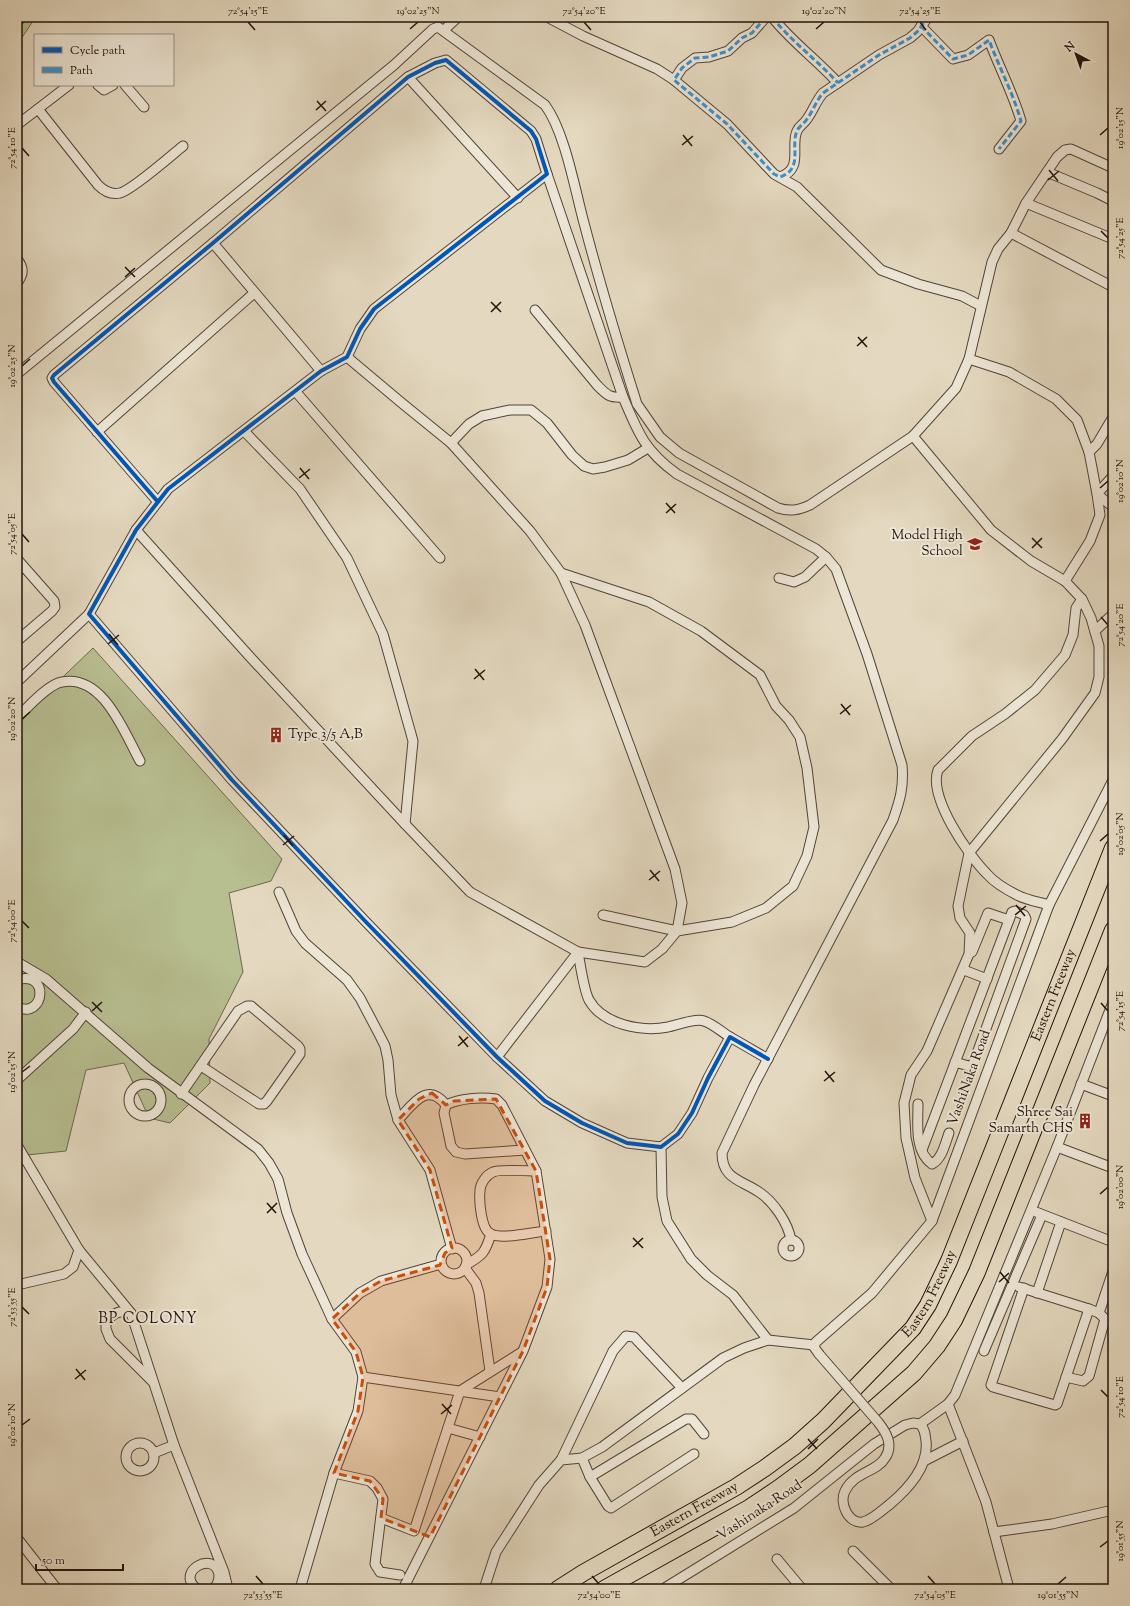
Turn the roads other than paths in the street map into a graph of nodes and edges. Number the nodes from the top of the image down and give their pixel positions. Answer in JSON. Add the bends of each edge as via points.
{"nodes":[{"id":1,"x":22,"y":17,"type":"edge"},
{"id":2,"x":458,"y":17,"type":"edge"},
{"id":3,"x":547,"y":17,"type":"edge"},
{"id":4,"x":766,"y":17,"type":"edge"},
{"id":5,"x":772,"y":17,"type":"edge"},
{"id":6,"x":928,"y":17,"type":"edge"},
{"id":7,"x":17,"y":22,"type":"edge"},
{"id":8,"x":921,"y":26,"type":"junction"},
{"id":9,"x":444,"y":30,"type":"junction"},
{"id":10,"x":408,"y":77,"type":"junction"},
{"id":11,"x":674,"y":80,"type":"junction"},
{"id":12,"x":838,"y":83,"type":"junction"},
{"id":13,"x":68,"y":86,"type":"edge"},
{"id":14,"x":99,"y":86,"type":"edge"},
{"id":15,"x":111,"y":86,"type":"edge"},
{"id":16,"x":126,"y":86,"type":"edge"},
{"id":17,"x":144,"y":107,"type":"dead end"},
{"id":18,"x":38,"y":109,"type":"junction"},
{"id":19,"x":17,"y":125,"type":"edge"},
{"id":20,"x":183,"y":146,"type":"dead end"},
{"id":21,"x":999,"y":150,"type":"dead end"},
{"id":22,"x":1113,"y":168,"type":"edge"},
{"id":23,"x":1047,"y":172,"type":"junction"},
{"id":24,"x":547,"y":174,"type":"junction"},
{"id":25,"x":780,"y":177,"type":"junction"},
{"id":26,"x":518,"y":198,"type":"junction"},
{"id":27,"x":1113,"y":201,"type":"edge"},
{"id":28,"x":1026,"y":203,"type":"junction"},
{"id":29,"x":1011,"y":233,"type":"junction"},
{"id":30,"x":1113,"y":239,"type":"edge"},
{"id":31,"x":213,"y":243,"type":"junction"},
{"id":32,"x":17,"y":259,"type":"edge"},
{"id":33,"x":17,"y":283,"type":"edge"},
{"id":34,"x":1113,"y":287,"type":"edge"},
{"id":35,"x":254,"y":293,"type":"junction"},
{"id":36,"x":981,"y":306,"type":"junction"},
{"id":37,"x":535,"y":310,"type":"dead end"},
{"id":38,"x":347,"y":357,"type":"junction"},
{"id":39,"x":969,"y":359,"type":"junction"},
{"id":40,"x":321,"y":371,"type":"junction"},
{"id":41,"x":17,"y":374,"type":"edge"},
{"id":42,"x":296,"y":392,"type":"junction"},
{"id":43,"x":623,"y":397,"type":"junction"},
{"id":44,"x":1113,"y":417,"type":"edge"},
{"id":45,"x":244,"y":430,"type":"junction"},
{"id":46,"x":97,"y":432,"type":"junction"},
{"id":47,"x":914,"y":436,"type":"junction"},
{"id":48,"x":451,"y":443,"type":"junction"},
{"id":49,"x":648,"y":448,"type":"junction"},
{"id":50,"x":1088,"y":452,"type":"junction"},
{"id":51,"x":1113,"y":476,"type":"edge"},
{"id":52,"x":1097,"y":494,"type":"junction"},
{"id":53,"x":158,"y":502,"type":"junction"},
{"id":54,"x":1113,"y":508,"type":"edge"},
{"id":55,"x":136,"y":530,"type":"junction"},
{"id":56,"x":826,"y":557,"type":"junction"},
{"id":57,"x":440,"y":558,"type":"dead end"},
{"id":58,"x":17,"y":559,"type":"edge"},
{"id":59,"x":561,"y":574,"type":"junction"},
{"id":60,"x":779,"y":578,"type":"dead end"},
{"id":61,"x":1065,"y":581,"type":"junction"},
{"id":62,"x":1082,"y":599,"type":"junction"},
{"id":63,"x":89,"y":614,"type":"junction"},
{"id":64,"x":1113,"y":614,"type":"edge"},
{"id":65,"x":1095,"y":631,"type":"junction"},
{"id":66,"x":17,"y":642,"type":"edge"},
{"id":67,"x":17,"y":682,"type":"edge"},
{"id":68,"x":17,"y":718,"type":"edge"},
{"id":69,"x":140,"y":761,"type":"dead end"},
{"id":70,"x":1113,"y":780,"type":"edge"},
{"id":71,"x":405,"y":824,"type":"junction"},
{"id":72,"x":1113,"y":848,"type":"edge"},
{"id":73,"x":969,"y":853,"type":"junction"},
{"id":74,"x":278,"y":892,"type":"dead end"},
{"id":75,"x":1024,"y":898,"type":"junction"},
{"id":76,"x":1049,"y":905,"type":"junction"},
{"id":77,"x":1017,"y":912,"type":"junction"},
{"id":78,"x":603,"y":915,"type":"dead end"},
{"id":79,"x":1009,"y":920,"type":"junction"},
{"id":80,"x":1113,"y":930,"type":"edge"},
{"id":81,"x":676,"y":931,"type":"junction"},
{"id":82,"x":578,"y":952,"type":"junction"},
{"id":83,"x":17,"y":962,"type":"edge"},
{"id":84,"x":1009,"y":966,"type":"junction"},
{"id":85,"x":964,"y":970,"type":"junction"},
{"id":86,"x":1024,"y":971,"type":"junction"},
{"id":87,"x":33,"y":975,"type":"junction"},
{"id":88,"x":987,"y":979,"type":"junction"},
{"id":89,"x":17,"y":980,"type":"edge"},
{"id":90,"x":958,"y":986,"type":"dead end"},
{"id":91,"x":1113,"y":1002,"type":"edge"},
{"id":92,"x":17,"y":1007,"type":"edge"},
{"id":93,"x":86,"y":1012,"type":"junction"},
{"id":94,"x":1111,"y":1021,"type":"edge"},
{"id":95,"x":730,"y":1037,"type":"junction"},
{"id":96,"x":497,"y":1057,"type":"junction"},
{"id":97,"x":768,"y":1059,"type":"junction"},
{"id":98,"x":955,"y":1062,"type":"junction"},
{"id":99,"x":974,"y":1064,"type":"junction"},
{"id":100,"x":201,"y":1066,"type":"junction"},
{"id":101,"x":148,"y":1068,"type":"junction"},
{"id":102,"x":988,"y":1069,"type":"junction"},
{"id":103,"x":17,"y":1080,"type":"edge"},
{"id":104,"x":1081,"y":1084,"type":"junction"},
{"id":105,"x":142,"y":1085,"type":"junction"},
{"id":106,"x":173,"y":1088,"type":"junction"},
{"id":107,"x":182,"y":1094,"type":"junction"},
{"id":108,"x":1113,"y":1096,"type":"edge"},
{"id":109,"x":160,"y":1103,"type":"junction"},
{"id":110,"x":918,"y":1104,"type":"dead end"},
{"id":111,"x":446,"y":1105,"type":"junction"},
{"id":112,"x":398,"y":1120,"type":"junction"},
{"id":113,"x":950,"y":1133,"type":"dead end"},
{"id":114,"x":945,"y":1144,"type":"junction"},
{"id":115,"x":17,"y":1145,"type":"edge"},
{"id":116,"x":661,"y":1147,"type":"junction"},
{"id":117,"x":1057,"y":1147,"type":"junction"},
{"id":118,"x":958,"y":1149,"type":"junction"},
{"id":119,"x":526,"y":1150,"type":"junction"},
{"id":120,"x":922,"y":1150,"type":"junction"},
{"id":121,"x":1113,"y":1168,"type":"edge"},
{"id":122,"x":536,"y":1171,"type":"junction"},
{"id":123,"x":1031,"y":1211,"type":"junction"},
{"id":124,"x":1042,"y":1215,"type":"junction"},
{"id":125,"x":932,"y":1221,"type":"junction"},
{"id":126,"x":1061,"y":1222,"type":"junction"},
{"id":127,"x":546,"y":1231,"type":"junction"},
{"id":128,"x":491,"y":1234,"type":"junction"},
{"id":129,"x":791,"y":1240,"type":"dead end"},
{"id":130,"x":1113,"y":1242,"type":"edge"},
{"id":131,"x":452,"y":1249,"type":"junction"},
{"id":132,"x":79,"y":1250,"type":"junction"},
{"id":133,"x":442,"y":1264,"type":"junction"},
{"id":134,"x":465,"y":1266,"type":"junction"},
{"id":135,"x":1113,"y":1272,"type":"edge"},
{"id":136,"x":17,"y":1285,"type":"edge"},
{"id":137,"x":1012,"y":1285,"type":"junction"},
{"id":138,"x":1024,"y":1288,"type":"junction"},
{"id":139,"x":1037,"y":1293,"type":"junction"},
{"id":140,"x":1089,"y":1309,"type":"junction"},
{"id":141,"x":131,"y":1313,"type":"junction"},
{"id":142,"x":1099,"y":1313,"type":"junction"},
{"id":143,"x":332,"y":1319,"type":"junction"},
{"id":144,"x":768,"y":1340,"type":"junction"},
{"id":145,"x":814,"y":1345,"type":"junction"},
{"id":146,"x":522,"y":1351,"type":"junction"},
{"id":147,"x":984,"y":1351,"type":"dead end"},
{"id":148,"x":490,"y":1372,"type":"junction"},
{"id":149,"x":1066,"y":1376,"type":"junction"},
{"id":150,"x":363,"y":1377,"type":"junction"},
{"id":151,"x":153,"y":1382,"type":"junction"},
{"id":152,"x":682,"y":1388,"type":"junction"},
{"id":153,"x":460,"y":1391,"type":"junction"},
{"id":154,"x":500,"y":1397,"type":"junction"},
{"id":155,"x":948,"y":1404,"type":"junction"},
{"id":156,"x":920,"y":1424,"type":"junction"},
{"id":157,"x":448,"y":1428,"type":"junction"},
{"id":158,"x":704,"y":1434,"type":"dead end"},
{"id":159,"x":480,"y":1437,"type":"junction"},
{"id":160,"x":963,"y":1441,"type":"junction"},
{"id":161,"x":174,"y":1445,"type":"junction"},
{"id":162,"x":154,"y":1453,"type":"dead end"},
{"id":163,"x":694,"y":1454,"type":"dead end"},
{"id":164,"x":582,"y":1458,"type":"junction"},
{"id":165,"x":561,"y":1460,"type":"junction"},
{"id":166,"x":924,"y":1461,"type":"junction"},
{"id":167,"x":334,"y":1473,"type":"junction"},
{"id":168,"x":590,"y":1477,"type":"junction"},
{"id":169,"x":1113,"y":1510,"type":"edge"},
{"id":170,"x":381,"y":1518,"type":"junction"},
{"id":171,"x":414,"y":1531,"type":"junction"},
{"id":172,"x":994,"y":1532,"type":"junction"},
{"id":173,"x":430,"y":1537,"type":"junction"},
{"id":174,"x":17,"y":1538,"type":"edge"},
{"id":175,"x":854,"y":1551,"type":"dead end"},
{"id":176,"x":777,"y":1559,"type":"dead end"},
{"id":177,"x":221,"y":1573,"type":"junction"},
{"id":178,"x":400,"y":1575,"type":"dead end"},
{"id":179,"x":57,"y":1589,"type":"edge"},
{"id":180,"x":196,"y":1589,"type":"edge"},
{"id":181,"x":212,"y":1589,"type":"edge"},
{"id":182,"x":228,"y":1589,"type":"edge"},
{"id":183,"x":300,"y":1589,"type":"edge"},
{"id":184,"x":403,"y":1589,"type":"edge"},
{"id":185,"x":484,"y":1589,"type":"edge"},
{"id":186,"x":558,"y":1589,"type":"edge"},
{"id":187,"x":604,"y":1589,"type":"edge"},
{"id":188,"x":662,"y":1589,"type":"edge"},
{"id":189,"x":802,"y":1589,"type":"edge"},
{"id":190,"x":891,"y":1589,"type":"edge"},
{"id":191,"x":1009,"y":1589,"type":"edge"}],
"edges":[{"from":1,"to":7,"type":"street"},
{"from":2,"to":9,"type":"street"},
{"from":3,"to":11,"type":"street","via":[[583,36],[657,68]]},
{"from":4,"to":11,"type":"street","via":[[752,33],[728,51],[695,58],[682,68]]},
{"from":5,"to":12,"type":"street"},
{"from":6,"to":8,"type":"street"},
{"from":8,"to":12,"type":"street","via":[[910,38],[879,55]]},
{"from":8,"to":21,"type":"street","via":[[954,59],[968,55],[989,40],[1021,121]]},
{"from":9,"to":41,"type":"street","via":[[438,27],[433,29],[394,65]]},
{"from":9,"to":47,"type":"street","via":[[545,105],[551,113],[566,156],[636,404],[660,437],[678,453],[778,508],[789,511],[810,505]]},
{"from":10,"to":24,"type":"street","via":[[446,60],[531,131]]},
{"from":10,"to":26,"type":"street"},
{"from":10,"to":31,"type":"street"},
{"from":11,"to":25,"type":"street","via":[[727,124],[774,174]]},
{"from":12,"to":25,"type":"street","via":[[823,93],[807,120],[797,129],[796,154],[792,168]]},
{"from":13,"to":18,"type":"street"},
{"from":14,"to":15,"type":"street","via":[[104,90]]},
{"from":16,"to":17,"type":"street"},
{"from":18,"to":19,"type":"street"},
{"from":18,"to":20,"type":"street","via":[[98,185],[112,194],[125,192]]},
{"from":22,"to":23,"type":"street","via":[[1071,149],[1065,150],[1057,157]]},
{"from":23,"to":27,"type":"street"},
{"from":23,"to":28,"type":"street"},
{"from":24,"to":26,"type":"street"},
{"from":24,"to":43,"type":"street"},
{"from":25,"to":36,"type":"street","via":[[797,187],[881,270],[918,284],[962,296]]},
{"from":26,"to":38,"type":"street","via":[[374,309],[360,329]]},
{"from":28,"to":29,"type":"street"},
{"from":28,"to":30,"type":"street"},
{"from":29,"to":34,"type":"street"},
{"from":29,"to":36,"type":"street","via":[[998,249],[992,262]]},
{"from":31,"to":35,"type":"street"},
{"from":31,"to":46,"type":"street","via":[[52,378]]},
{"from":32,"to":33,"type":"street","via":[[23,270]]},
{"from":35,"to":40,"type":"street"},
{"from":35,"to":46,"type":"street"},
{"from":36,"to":39,"type":"street"},
{"from":37,"to":43,"type":"street","via":[[601,390],[613,398]]},
{"from":38,"to":40,"type":"street"},
{"from":38,"to":48,"type":"street"},
{"from":39,"to":47,"type":"street","via":[[956,388]]},
{"from":39,"to":50,"type":"street","via":[[1009,372],[1056,399],[1077,420]]},
{"from":40,"to":42,"type":"street"},
{"from":42,"to":45,"type":"street"},
{"from":42,"to":57,"type":"street"},
{"from":43,"to":49,"type":"street","via":[[634,425]]},
{"from":44,"to":50,"type":"street"},
{"from":45,"to":53,"type":"street","via":[[168,489]]},
{"from":45,"to":71,"type":"street","via":[[304,495],[347,558],[384,634],[413,741]]},
{"from":46,"to":53,"type":"street"},
{"from":47,"to":61,"type":"street","via":[[991,530],[1031,561]]},
{"from":48,"to":49,"type":"street","via":[[469,424],[482,416],[510,410],[531,410],[547,423],[584,466],[593,469],[628,460]]},
{"from":48,"to":59,"type":"street","via":[[520,519]]},
{"from":49,"to":56,"type":"street","via":[[677,474],[816,549]]},
{"from":50,"to":52,"type":"street"},
{"from":51,"to":52,"type":"street"},
{"from":52,"to":54,"type":"street"},
{"from":52,"to":61,"type":"street","via":[[1100,515],[1090,541]]},
{"from":53,"to":55,"type":"street"},
{"from":55,"to":63,"type":"street"},
{"from":55,"to":71,"type":"street"},
{"from":56,"to":60,"type":"street","via":[[806,577],[794,582]]},
{"from":56,"to":97,"type":"street","via":[[836,568],[867,654],[902,765],[902,798],[893,820]]},
{"from":58,"to":66,"type":"street","via":[[54,601],[55,607]]},
{"from":59,"to":81,"type":"street","via":[[585,625],[675,869],[682,904]]},
{"from":59,"to":81,"type":"street","via":[[649,602],[701,632],[760,675],[776,706],[800,737],[807,768],[814,827],[807,856],[793,886],[766,908],[732,922]]},
{"from":61,"to":62,"type":"street"},
{"from":62,"to":65,"type":"street"},
{"from":62,"to":73,"type":"street","via":[[1077,605],[1073,635],[1065,655],[1035,690],[1006,714],[972,736],[938,770],[936,782],[944,810]]},
{"from":63,"to":67,"type":"street"},
{"from":63,"to":96,"type":"street","via":[[232,780]]},
{"from":64,"to":65,"type":"street"},
{"from":65,"to":73,"type":"street","via":[[1099,646],[1099,677],[1095,692],[1062,739]]},
{"from":68,"to":69,"type":"street","via":[[43,692],[61,682],[77,682],[90,686],[109,705]]},
{"from":70,"to":76,"type":"street","name":"VashiNaka Road"},
{"from":71,"to":82,"type":"street","via":[[470,892]]},
{"from":72,"to":186,"type":"highway","name":"Eastern Freeway","via":[[949,1261],[928,1305],[913,1328],[824,1421],[795,1446],[736,1487]]},
{"from":73,"to":75,"type":"street","via":[[988,875]]},
{"from":73,"to":125,"type":"street","via":[[958,906],[960,918],[970,933],[969,954],[927,1051],[911,1075],[904,1103],[906,1138],[915,1178]]},
{"from":74,"to":112,"type":"street","via":[[296,932],[347,980],[364,1004],[385,1046],[390,1095]]},
{"from":75,"to":76,"type":"street"},
{"from":75,"to":77,"type":"street"},
{"from":76,"to":86,"type":"street","name":"VashiNaka Road"},
{"from":77,"to":79,"type":"street","via":[[1012,912]]},
{"from":77,"to":84,"type":"street","via":[[1026,919]]},
{"from":78,"to":81,"type":"street"},
{"from":79,"to":85,"type":"street","via":[[990,913],[987,915]]},
{"from":79,"to":88,"type":"street"},
{"from":80,"to":187,"type":"highway","name":"Eastern Freeway","via":[[977,1272],[954,1320],[937,1346],[914,1374],[810,1465],[779,1488],[749,1508]]},
{"from":81,"to":82,"type":"street","via":[[662,949],[644,962]]},
{"from":82,"to":95,"type":"street","via":[[588,999],[604,1015],[629,1027],[642,1029],[663,1028],[704,1020]]},
{"from":82,"to":96,"type":"street"},
{"from":83,"to":87,"type":"street"},
{"from":84,"to":86,"type":"street"},
{"from":84,"to":99,"type":"street"},
{"from":85,"to":88,"type":"street"},
{"from":85,"to":90,"type":"street"},
{"from":86,"to":102,"type":"street","name":"VashiNaka Road"},
{"from":87,"to":89,"type":"street"},
{"from":87,"to":92,"type":"street","via":[[40,991],[38,1002],[30,1009]]},
{"from":87,"to":93,"type":"street"},
{"from":88,"to":98,"type":"street"},
{"from":91,"to":94,"type":"street"},
{"from":93,"to":101,"type":"street"},
{"from":93,"to":103,"type":"street","via":[[73,1029]]},
{"from":94,"to":104,"type":"street"},
{"from":95,"to":97,"type":"street"},
{"from":95,"to":116,"type":"street","via":[[692,1113],[678,1134]]},
{"from":96,"to":116,"type":"street","via":[[545,1101],[582,1123],[627,1143]]},
{"from":97,"to":129,"type":"street","via":[[734,1124],[722,1153],[722,1161],[733,1178],[759,1192],[770,1202],[788,1227]]},
{"from":98,"to":99,"type":"street","via":[[970,1068]]},
{"from":98,"to":120,"type":"street"},
{"from":99,"to":102,"type":"street"},
{"from":100,"to":100,"type":"street","via":[[238,1011],[246,1006],[251,1006],[300,1049],[300,1054],[268,1101],[259,1104]]},
{"from":100,"to":107,"type":"street"},
{"from":101,"to":105,"type":"street"},
{"from":101,"to":106,"type":"street"},
{"from":102,"to":118,"type":"street","name":"VashiNaka Road"},
{"from":104,"to":108,"type":"street"},
{"from":104,"to":117,"type":"street"},
{"from":105,"to":109,"type":"street","via":[[155,1089]]},
{"from":105,"to":109,"type":"street","via":[[133,1090],[129,1098],[134,1113],[150,1115],[155,1113]]},
{"from":106,"to":107,"type":"street"},
{"from":106,"to":109,"type":"street"},
{"from":107,"to":143,"type":"street","via":[[258,1149],[269,1163],[278,1179],[302,1254]]},
{"from":110,"to":120,"type":"street","via":[[919,1140]]},
{"from":111,"to":112,"type":"street","via":[[441,1098],[432,1093],[427,1094]]},
{"from":111,"to":119,"type":"street","via":[[454,1101],[496,1099],[502,1105]]},
{"from":111,"to":119,"type":"street","via":[[444,1113],[451,1146],[456,1152],[465,1154]]},
{"from":112,"to":131,"type":"street","via":[[430,1170]]},
{"from":113,"to":114,"type":"street"},
{"from":114,"to":118,"type":"street"},
{"from":114,"to":120,"type":"street","via":[[936,1162],[932,1164]]},
{"from":115,"to":132,"type":"street"},
{"from":116,"to":144,"type":"street","via":[[662,1197],[667,1221],[691,1260],[707,1276],[733,1295]]},
{"from":117,"to":121,"type":"street"},
{"from":117,"to":123,"type":"street"},
{"from":118,"to":125,"type":"street","name":"VashiNaka Road"},
{"from":119,"to":122,"type":"street"},
{"from":122,"to":127,"type":"street"},
{"from":122,"to":128,"type":"street","via":[[494,1172],[483,1181],[480,1191],[484,1228]]},
{"from":123,"to":124,"type":"street"},
{"from":123,"to":155,"type":"street","via":[[955,1395]]},
{"from":124,"to":126,"type":"street"},
{"from":124,"to":137,"type":"street"},
{"from":125,"to":145,"type":"street","name":"VashiNaka Road","via":[[872,1293]]},
{"from":126,"to":130,"type":"street"},
{"from":126,"to":139,"type":"street"},
{"from":127,"to":128,"type":"street","via":[[503,1236]]},
{"from":127,"to":146,"type":"street","via":[[550,1259],[547,1287]]},
{"from":128,"to":134,"type":"street","via":[[481,1256]]},
{"from":131,"to":133,"type":"street","via":[[442,1256]]},
{"from":131,"to":134,"type":"street","via":[[463,1253],[467,1260]]},
{"from":132,"to":136,"type":"street","via":[[73,1267],[64,1274]]},
{"from":132,"to":141,"type":"street"},
{"from":133,"to":134,"type":"street","via":[[450,1274],[458,1273]]},
{"from":133,"to":143,"type":"street","via":[[381,1281],[360,1293]]},
{"from":134,"to":148,"type":"street","via":[[479,1293]]},
{"from":135,"to":142,"type":"street"},
{"from":137,"to":138,"type":"street"},
{"from":137,"to":147,"type":"street"},
{"from":138,"to":139,"type":"street"},
{"from":138,"to":149,"type":"street","via":[[991,1385],[1052,1405],[1057,1404]]},
{"from":139,"to":140,"type":"street"},
{"from":140,"to":142,"type":"street"},
{"from":140,"to":149,"type":"street"},
{"from":141,"to":151,"type":"street"},
{"from":141,"to":151,"type":"street","via":[[121,1311],[113,1315],[106,1321],[106,1329],[110,1339]]},
{"from":142,"to":149,"type":"street","via":[[1105,1319],[1089,1376],[1083,1380]]},
{"from":143,"to":150,"type":"street","via":[[356,1352]]},
{"from":144,"to":145,"type":"street"},
{"from":144,"to":152,"type":"street","via":[[723,1358]]},
{"from":145,"to":166,"type":"street","bridge":true,"via":[[815,1350],[887,1433],[889,1448],[886,1458],[850,1483],[842,1500],[844,1510],[850,1517],[857,1522],[865,1522],[889,1505],[916,1477]]},
{"from":146,"to":148,"type":"street"},
{"from":146,"to":154,"type":"street"},
{"from":148,"to":153,"type":"street"},
{"from":150,"to":153,"type":"street"},
{"from":150,"to":167,"type":"street","via":[[358,1412]]},
{"from":151,"to":161,"type":"street"},
{"from":152,"to":164,"type":"street","via":[[622,1433]]},
{"from":152,"to":165,"type":"street","via":[[634,1337],[626,1336],[613,1350]]},
{"from":153,"to":154,"type":"street"},
{"from":153,"to":157,"type":"street"},
{"from":154,"to":159,"type":"street"},
{"from":155,"to":156,"type":"street"},
{"from":155,"to":160,"type":"street"},
{"from":156,"to":166,"type":"street","via":[[925,1432],[927,1450]]},
{"from":156,"to":188,"type":"street","name":"Vashinaka Road","via":[[905,1425],[874,1444],[794,1508]]},
{"from":157,"to":159,"type":"street"},
{"from":157,"to":171,"type":"street"},
{"from":158,"to":168,"type":"street","via":[[692,1419],[686,1418]]},
{"from":159,"to":173,"type":"street"},
{"from":160,"to":166,"type":"street"},
{"from":160,"to":172,"type":"street","via":[[986,1502]]},
{"from":161,"to":162,"type":"street"},
{"from":161,"to":177,"type":"street"},
{"from":163,"to":168,"type":"street","via":[[613,1508],[608,1506]]},
{"from":164,"to":165,"type":"street"},
{"from":164,"to":168,"type":"street"},
{"from":165,"to":185,"type":"street","via":[[540,1485],[496,1552]]},
{"from":167,"to":170,"type":"street","via":[[370,1481],[383,1499]]},
{"from":167,"to":183,"type":"street"},
{"from":169,"to":172,"type":"street","via":[[1052,1524]]},
{"from":170,"to":171,"type":"street"},
{"from":170,"to":178,"type":"street","via":[[375,1564],[380,1572]]},
{"from":171,"to":173,"type":"street"},
{"from":172,"to":191,"type":"street"},
{"from":173,"to":184,"type":"street"},
{"from":174,"to":179,"type":"street"},
{"from":175,"to":190,"type":"street"},
{"from":176,"to":189,"type":"street"},
{"from":177,"to":180,"type":"street","via":[[209,1564],[196,1566],[190,1578]]},
{"from":177,"to":181,"type":"street","via":[[218,1583]]},
{"from":177,"to":182,"type":"street"}]}
